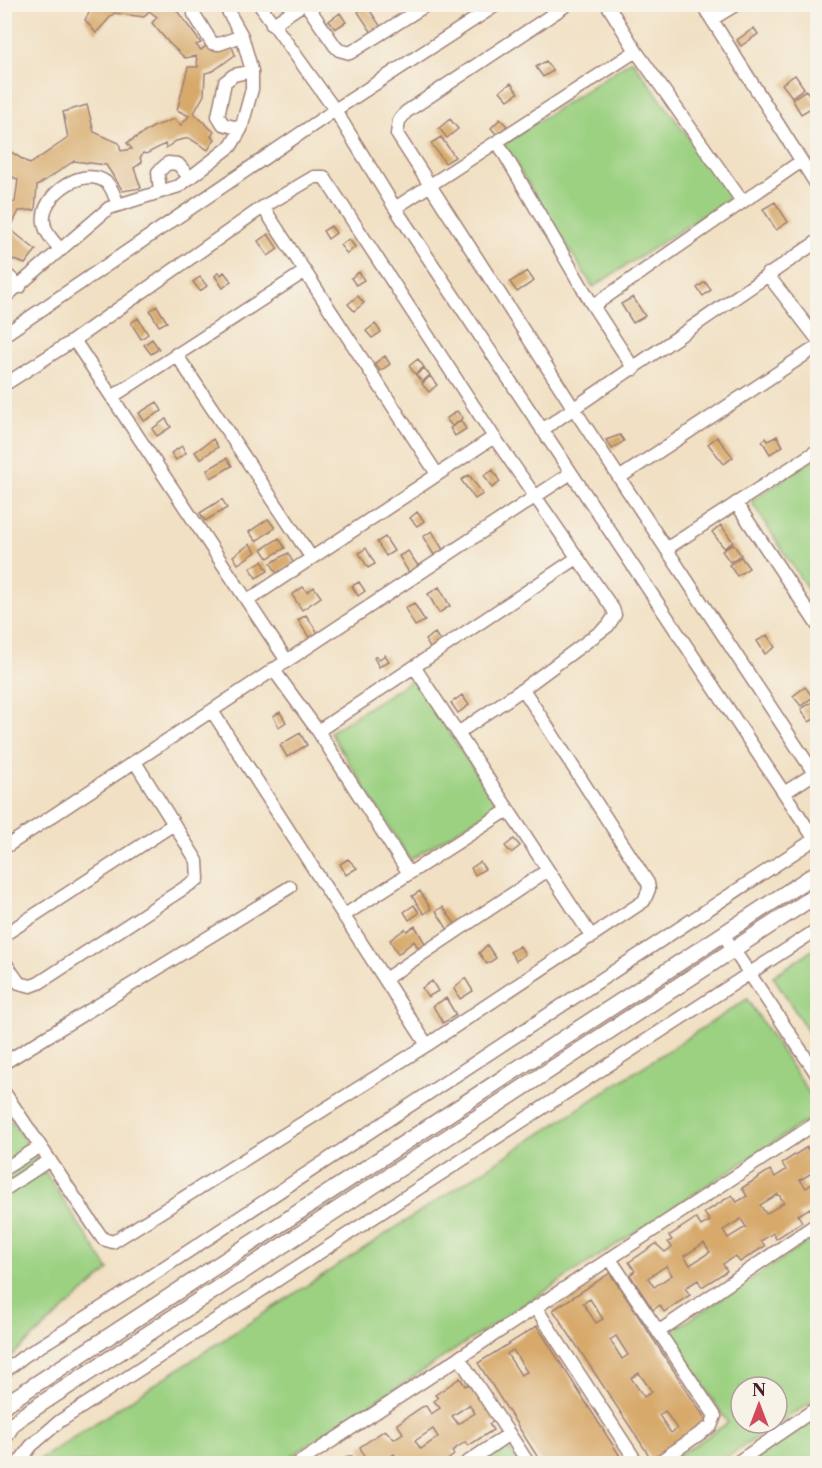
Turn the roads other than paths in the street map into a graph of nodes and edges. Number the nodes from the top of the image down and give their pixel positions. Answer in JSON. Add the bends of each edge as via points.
{"nodes":[{"id":1,"x":196,"y":4,"type":"edge"},
{"id":2,"x":224,"y":4,"type":"edge"},
{"id":3,"x":259,"y":4,"type":"edge"},
{"id":4,"x":305,"y":4,"type":"edge"},
{"id":5,"x":428,"y":4,"type":"edge"},
{"id":6,"x":498,"y":4,"type":"edge"},
{"id":7,"x":568,"y":4,"type":"edge"},
{"id":8,"x":607,"y":4,"type":"edge"},
{"id":9,"x":702,"y":4,"type":"edge"},
{"id":10,"x":737,"y":4,"type":"edge"},
{"id":11,"x":814,"y":4,"type":"edge"},
{"id":12,"x":818,"y":10,"type":"edge"},
{"id":13,"x":712,"y":19,"type":"junction"},
{"id":14,"x":272,"y":25,"type":"junction"},
{"id":15,"x":242,"y":36,"type":"junction"},
{"id":16,"x":636,"y":51,"type":"junction"},
{"id":17,"x":252,"y":71,"type":"junction"},
{"id":18,"x":335,"y":110,"type":"junction"},
{"id":19,"x":241,"y":129,"type":"junction"},
{"id":20,"x":498,"y":143,"type":"junction"},
{"id":21,"x":800,"y":162,"type":"junction"},
{"id":22,"x":190,"y":178,"type":"junction"},
{"id":23,"x":430,"y":186,"type":"junction"},
{"id":24,"x":818,"y":187,"type":"edge"},
{"id":25,"x":160,"y":192,"type":"junction"},
{"id":26,"x":742,"y":201,"type":"junction"},
{"id":27,"x":118,"y":204,"type":"junction"},
{"id":28,"x":263,"y":207,"type":"junction"},
{"id":29,"x":395,"y":208,"type":"junction"},
{"id":30,"x":818,"y":241,"type":"edge"},
{"id":31,"x":61,"y":250,"type":"junction"},
{"id":32,"x":4,"y":272,"type":"edge"},
{"id":33,"x":304,"y":272,"type":"junction"},
{"id":34,"x":767,"y":274,"type":"junction"},
{"id":35,"x":20,"y":286,"type":"junction"},
{"id":36,"x":4,"y":298,"type":"edge"},
{"id":37,"x":593,"y":306,"type":"junction"},
{"id":38,"x":4,"y":335,"type":"edge"},
{"id":39,"x":74,"y":340,"type":"junction"},
{"id":40,"x":818,"y":340,"type":"edge"},
{"id":41,"x":818,"y":346,"type":"edge"},
{"id":42,"x":176,"y":354,"type":"junction"},
{"id":43,"x":634,"y":369,"type":"junction"},
{"id":44,"x":4,"y":385,"type":"edge"},
{"id":45,"x":112,"y":397,"type":"junction"},
{"id":46,"x":574,"y":409,"type":"junction"},
{"id":47,"x":542,"y":430,"type":"junction"},
{"id":48,"x":494,"y":437,"type":"junction"},
{"id":49,"x":818,"y":450,"type":"edge"},
{"id":50,"x":571,"y":473,"type":"junction"},
{"id":51,"x":437,"y":474,"type":"junction"},
{"id":52,"x":619,"y":478,"type":"junction"},
{"id":53,"x":534,"y":497,"type":"junction"},
{"id":54,"x":736,"y":503,"type":"junction"},
{"id":55,"x":666,"y":549,"type":"junction"},
{"id":56,"x":311,"y":557,"type":"junction"},
{"id":57,"x":577,"y":558,"type":"junction"},
{"id":58,"x":247,"y":601,"type":"junction"},
{"id":59,"x":818,"y":626,"type":"edge"},
{"id":60,"x":287,"y":661,"type":"junction"},
{"id":61,"x":415,"y":668,"type":"junction"},
{"id":62,"x":273,"y":669,"type":"junction"},
{"id":63,"x":524,"y":689,"type":"junction"},
{"id":64,"x":212,"y":711,"type":"junction"},
{"id":65,"x":318,"y":731,"type":"junction"},
{"id":66,"x":458,"y":733,"type":"junction"},
{"id":67,"x":135,"y":762,"type":"junction"},
{"id":68,"x":816,"y":772,"type":"edge"},
{"id":69,"x":784,"y":793,"type":"junction"},
{"id":70,"x":508,"y":810,"type":"junction"},
{"id":71,"x":174,"y":824,"type":"junction"},
{"id":72,"x":816,"y":840,"type":"edge"},
{"id":73,"x":4,"y":849,"type":"edge"},
{"id":74,"x":548,"y":870,"type":"junction"},
{"id":75,"x":408,"y":872,"type":"junction"},
{"id":76,"x":818,"y":872,"type":"edge"},
{"id":77,"x":290,"y":887,"type":"dead end"},
{"id":78,"x":818,"y":894,"type":"edge"},
{"id":79,"x":343,"y":916,"type":"junction"},
{"id":80,"x":818,"y":928,"type":"edge"},
{"id":81,"x":723,"y":934,"type":"junction"},
{"id":82,"x":4,"y":935,"type":"edge"},
{"id":83,"x":592,"y":937,"type":"junction"},
{"id":84,"x":734,"y":950,"type":"junction"},
{"id":85,"x":4,"y":961,"type":"edge"},
{"id":86,"x":750,"y":974,"type":"junction"},
{"id":87,"x":385,"y":979,"type":"junction"},
{"id":88,"x":427,"y":1045,"type":"junction"},
{"id":89,"x":4,"y":1063,"type":"edge"},
{"id":90,"x":818,"y":1076,"type":"edge"},
{"id":91,"x":4,"y":1092,"type":"edge"},
{"id":92,"x":817,"y":1125,"type":"edge"},
{"id":93,"x":39,"y":1147,"type":"junction"},
{"id":94,"x":48,"y":1161,"type":"junction"},
{"id":95,"x":4,"y":1169,"type":"edge"},
{"id":96,"x":4,"y":1190,"type":"edge"},
{"id":97,"x":818,"y":1223,"type":"edge"},
{"id":98,"x":610,"y":1259,"type":"junction"},
{"id":99,"x":536,"y":1308,"type":"junction"},
{"id":100,"x":658,"y":1332,"type":"junction"},
{"id":101,"x":460,"y":1359,"type":"junction"},
{"id":102,"x":4,"y":1372,"type":"edge"},
{"id":103,"x":4,"y":1405,"type":"edge"},
{"id":104,"x":818,"y":1407,"type":"edge"},
{"id":105,"x":509,"y":1434,"type":"junction"},
{"id":106,"x":4,"y":1438,"type":"edge"},
{"id":107,"x":741,"y":1462,"type":"edge"},
{"id":108,"x":18,"y":1464,"type":"edge"},
{"id":109,"x":297,"y":1464,"type":"edge"},
{"id":110,"x":465,"y":1464,"type":"edge"},
{"id":111,"x":529,"y":1464,"type":"edge"},
{"id":112,"x":638,"y":1464,"type":"edge"},
{"id":113,"x":656,"y":1464,"type":"edge"}],
"edges":[{"from":1,"to":15,"type":"street","via":[[194,14],[212,43]]},
{"from":2,"to":15,"type":"street"},
{"from":3,"to":14,"type":"street"},
{"from":4,"to":5,"type":"street","via":[[334,46],[350,53]]},
{"from":4,"to":14,"type":"street"},
{"from":6,"to":18,"type":"street"},
{"from":7,"to":23,"type":"street","via":[[406,112],[399,121],[397,134]]},
{"from":8,"to":16,"type":"street"},
{"from":9,"to":13,"type":"street"},
{"from":10,"to":13,"type":"street"},
{"from":11,"to":12,"type":"street"},
{"from":13,"to":21,"type":"street"},
{"from":14,"to":18,"type":"street"},
{"from":15,"to":17,"type":"street"},
{"from":16,"to":20,"type":"street"},
{"from":16,"to":26,"type":"street"},
{"from":17,"to":19,"type":"street","via":[[252,89]]},
{"from":17,"to":19,"type":"street","via":[[234,75],[225,82],[218,116],[223,124]]},
{"from":18,"to":29,"type":"street"},
{"from":18,"to":38,"type":"street"},
{"from":19,"to":22,"type":"street","via":[[225,153]]},
{"from":20,"to":23,"type":"street"},
{"from":20,"to":37,"type":"street"},
{"from":21,"to":24,"type":"street"},
{"from":21,"to":26,"type":"street"},
{"from":22,"to":25,"type":"street"},
{"from":22,"to":25,"type":"street","via":[[178,164],[168,163],[158,172]]},
{"from":23,"to":29,"type":"street"},
{"from":23,"to":46,"type":"street"},
{"from":25,"to":27,"type":"street"},
{"from":26,"to":37,"type":"street"},
{"from":27,"to":31,"type":"street"},
{"from":27,"to":31,"type":"street","via":[[107,183],[96,179],[67,184],[55,192],[47,203],[44,223]]},
{"from":28,"to":33,"type":"street"},
{"from":28,"to":39,"type":"street"},
{"from":28,"to":48,"type":"street","via":[[314,177],[324,177]]},
{"from":29,"to":47,"type":"street"},
{"from":30,"to":34,"type":"street"},
{"from":31,"to":35,"type":"street"},
{"from":32,"to":35,"type":"street"},
{"from":33,"to":42,"type":"street"},
{"from":33,"to":51,"type":"street"},
{"from":34,"to":40,"type":"street"},
{"from":34,"to":43,"type":"street"},
{"from":35,"to":36,"type":"street"},
{"from":37,"to":43,"type":"street"},
{"from":39,"to":44,"type":"street"},
{"from":39,"to":45,"type":"street"},
{"from":41,"to":52,"type":"street"},
{"from":42,"to":45,"type":"street"},
{"from":42,"to":56,"type":"street"},
{"from":43,"to":46,"type":"street"},
{"from":45,"to":58,"type":"street"},
{"from":46,"to":47,"type":"street"},
{"from":46,"to":52,"type":"street"},
{"from":47,"to":50,"type":"street"},
{"from":48,"to":51,"type":"street"},
{"from":48,"to":53,"type":"street"},
{"from":49,"to":54,"type":"street"},
{"from":50,"to":53,"type":"street"},
{"from":50,"to":69,"type":"street"},
{"from":51,"to":56,"type":"street"},
{"from":52,"to":55,"type":"street"},
{"from":53,"to":57,"type":"street"},
{"from":53,"to":60,"type":"street"},
{"from":54,"to":55,"type":"street"},
{"from":54,"to":59,"type":"street"},
{"from":55,"to":68,"type":"street"},
{"from":56,"to":58,"type":"street"},
{"from":57,"to":61,"type":"street"},
{"from":57,"to":63,"type":"street","via":[[610,603],[613,620]]},
{"from":58,"to":60,"type":"street"},
{"from":60,"to":62,"type":"street"},
{"from":61,"to":65,"type":"street"},
{"from":61,"to":66,"type":"street"},
{"from":62,"to":64,"type":"street"},
{"from":62,"to":65,"type":"street"},
{"from":63,"to":66,"type":"street"},
{"from":63,"to":83,"type":"street","via":[[648,883],[644,901]]},
{"from":64,"to":67,"type":"street"},
{"from":64,"to":79,"type":"street"},
{"from":65,"to":75,"type":"street"},
{"from":66,"to":70,"type":"street"},
{"from":67,"to":71,"type":"street"},
{"from":67,"to":73,"type":"street"},
{"from":68,"to":69,"type":"street"},
{"from":69,"to":72,"type":"street"},
{"from":70,"to":74,"type":"street"},
{"from":70,"to":75,"type":"street"},
{"from":71,"to":82,"type":"street"},
{"from":71,"to":85,"type":"street","via":[[199,867],[198,879],[193,884],[31,986],[20,983]]},
{"from":72,"to":102,"type":"street"},
{"from":74,"to":83,"type":"street"},
{"from":74,"to":87,"type":"street"},
{"from":75,"to":79,"type":"street"},
{"from":76,"to":81,"type":"street"},
{"from":77,"to":89,"type":"street"},
{"from":78,"to":84,"type":"street"},
{"from":79,"to":87,"type":"street"},
{"from":80,"to":86,"type":"street"},
{"from":81,"to":84,"type":"street"},
{"from":81,"to":103,"type":"street"},
{"from":83,"to":88,"type":"street"},
{"from":84,"to":86,"type":"street"},
{"from":84,"to":106,"type":"street","via":[[21,1417]]},
{"from":86,"to":90,"type":"street"},
{"from":86,"to":108,"type":"street","via":[[60,1421],[31,1446]]},
{"from":87,"to":88,"type":"street"},
{"from":88,"to":94,"type":"street","via":[[113,1242],[103,1239]]},
{"from":91,"to":93,"type":"street"},
{"from":92,"to":98,"type":"street"},
{"from":93,"to":94,"type":"street"},
{"from":93,"to":95,"type":"street"},
{"from":94,"to":96,"type":"street"},
{"from":97,"to":100,"type":"street"},
{"from":98,"to":99,"type":"street"},
{"from":98,"to":100,"type":"street"},
{"from":99,"to":101,"type":"street"},
{"from":99,"to":112,"type":"street"},
{"from":100,"to":113,"type":"street","via":[[716,1416],[711,1426]]},
{"from":101,"to":105,"type":"street"},
{"from":101,"to":109,"type":"street"},
{"from":104,"to":107,"type":"street"},
{"from":105,"to":110,"type":"street"},
{"from":105,"to":111,"type":"street"}]}
